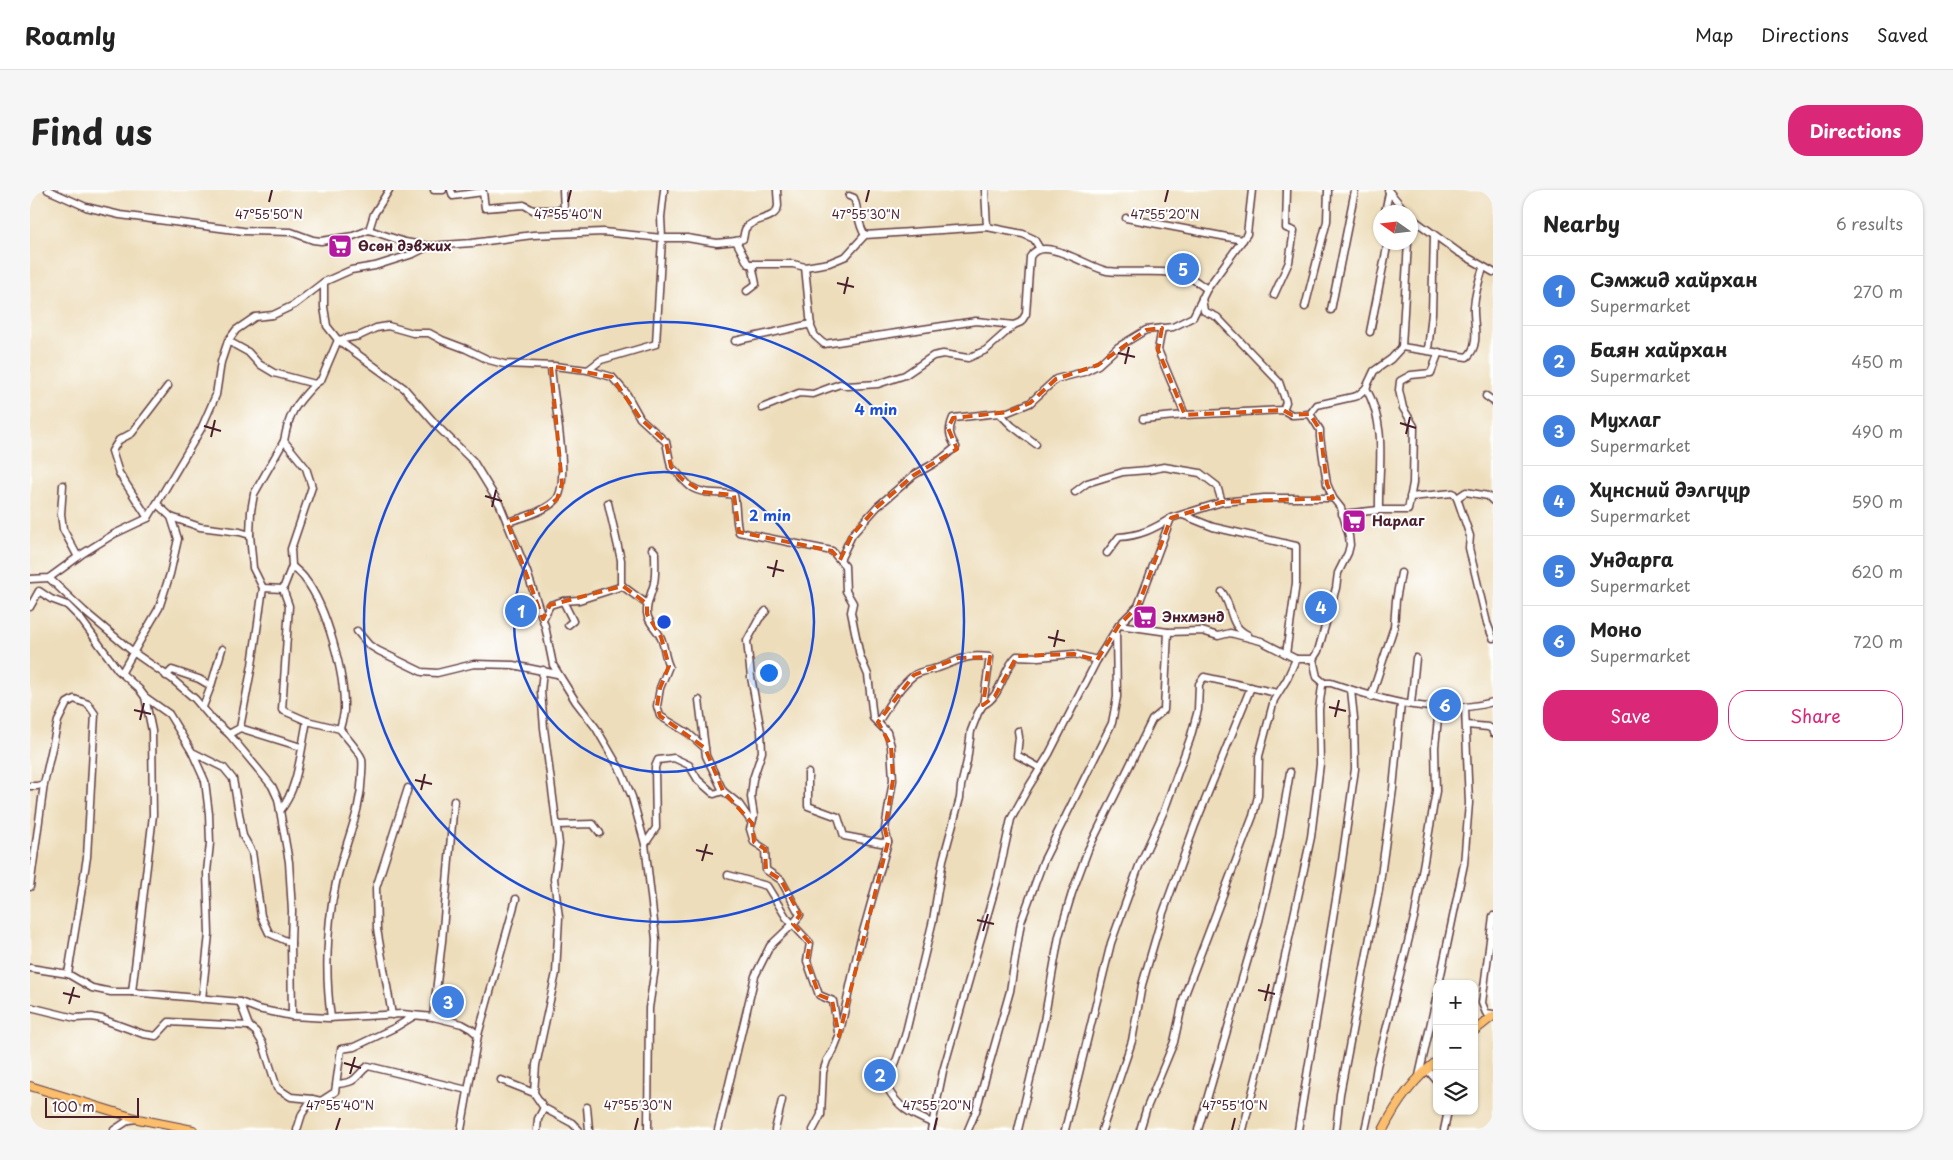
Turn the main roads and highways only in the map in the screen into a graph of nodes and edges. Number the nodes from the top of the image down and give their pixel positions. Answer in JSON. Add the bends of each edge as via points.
{"nodes":[{"id":1,"x":1493,"y":1015,"type":"edge"},
{"id":2,"x":1478,"y":1028,"type":"edge"},
{"id":3,"x":1433,"y":1064,"type":"edge"},
{"id":4,"x":30,"y":1086,"type":"edge"},
{"id":5,"x":192,"y":1130,"type":"edge"},
{"id":6,"x":1383,"y":1130,"type":"edge"}],
"edges":[{"from":1,"to":2,"type":"main road"},
{"from":3,"to":6,"type":"main road","via":[[1419,1076]]},
{"from":4,"to":5,"type":"main road","via":[[138,1119]]}]}
